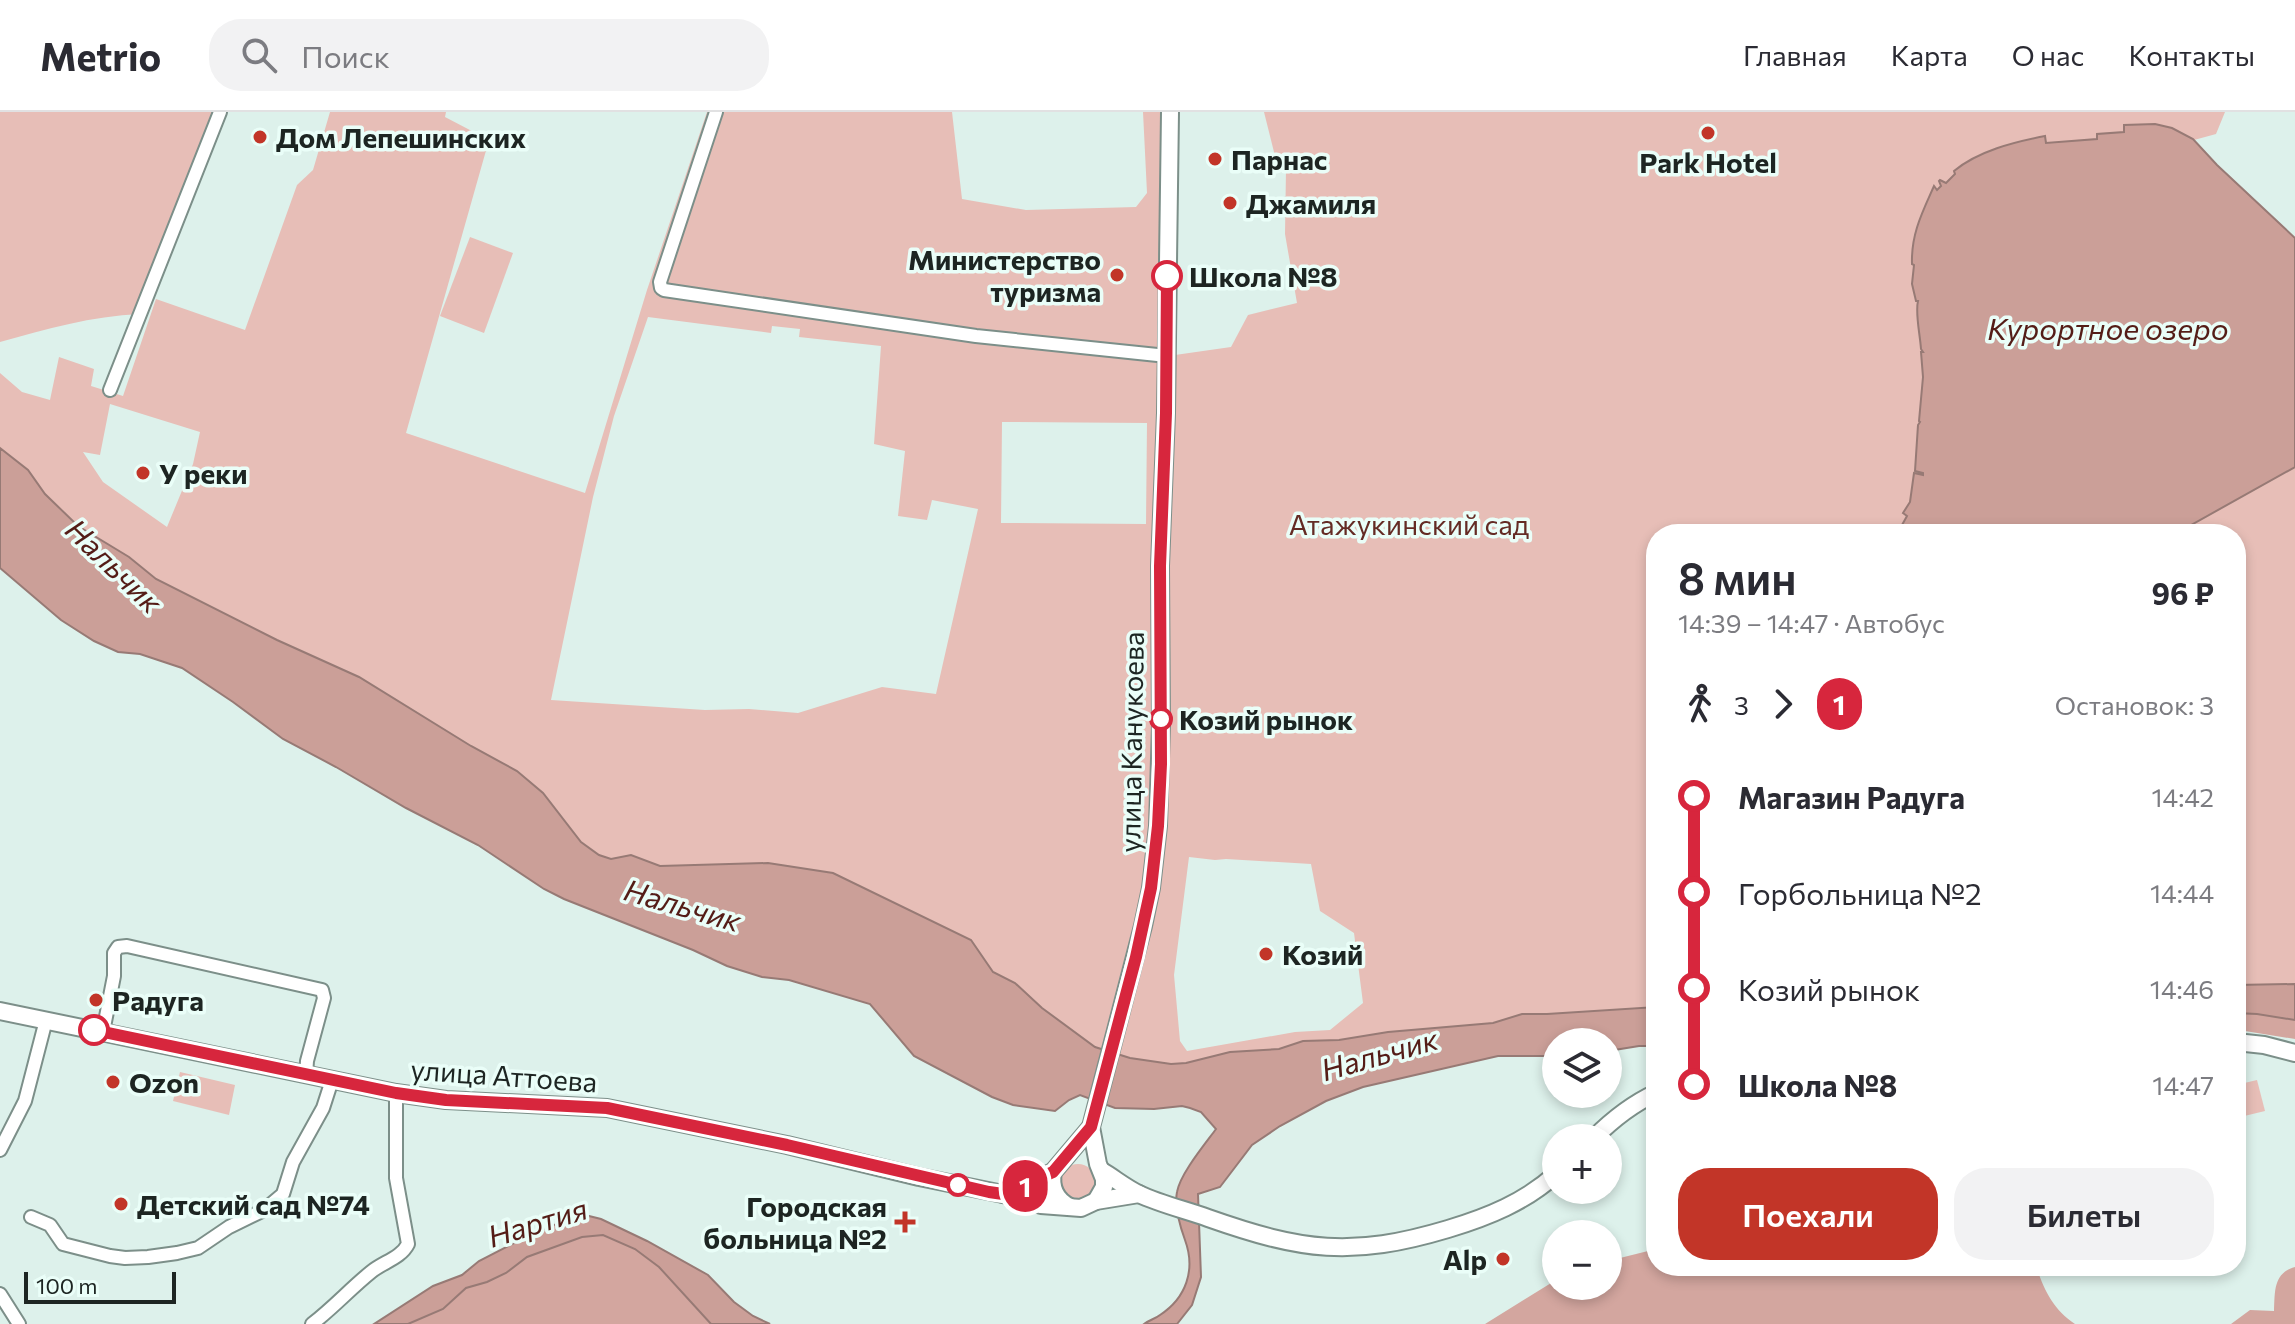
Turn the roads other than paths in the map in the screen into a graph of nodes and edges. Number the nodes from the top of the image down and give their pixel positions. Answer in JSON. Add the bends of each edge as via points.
{"nodes":[{"id":1,"x":220,"y":112,"type":"edge"},
{"id":2,"x":716,"y":112,"type":"edge"},
{"id":3,"x":1170,"y":112,"type":"edge"},
{"id":4,"x":1167,"y":356,"type":"junction"},
{"id":5,"x":110,"y":390,"type":"dead end"},
{"id":6,"x":0,"y":1011,"type":"edge"},
{"id":7,"x":46,"y":1020,"type":"junction"},
{"id":8,"x":103,"y":1032,"type":"junction"},
{"id":9,"x":2246,"y":1043,"type":"edge"},
{"id":10,"x":2295,"y":1053,"type":"edge"},
{"id":11,"x":306,"y":1075,"type":"junction"},
{"id":12,"x":332,"y":1080,"type":"junction"},
{"id":13,"x":396,"y":1093,"type":"junction"},
{"id":14,"x":1646,"y":1098,"type":"edge"},
{"id":15,"x":1610,"y":1124,"type":"edge"},
{"id":16,"x":1091,"y":1127,"type":"junction"},
{"id":17,"x":0,"y":1150,"type":"edge"},
{"id":18,"x":1057,"y":1167,"type":"junction"},
{"id":19,"x":1100,"y":1168,"type":"junction"},
{"id":20,"x":1542,"y":1186,"type":"edge"},
{"id":21,"x":1003,"y":1194,"type":"junction"},
{"id":22,"x":1139,"y":1194,"type":"junction"},
{"id":23,"x":1096,"y":1201,"type":"junction"},
{"id":24,"x":1072,"y":1207,"type":"junction"},
{"id":25,"x":31,"y":1217,"type":"dead end"},
{"id":26,"x":0,"y":1294,"type":"edge"},
{"id":27,"x":19,"y":1324,"type":"edge"},
{"id":28,"x":312,"y":1324,"type":"edge"}],
"edges":[{"from":1,"to":5,"type":"street"},
{"from":2,"to":4,"type":"street","via":[[660,287],[664,290],[976,336]]},
{"from":3,"to":4,"type":"street","name":"улица Канукоева"},
{"from":4,"to":16,"type":"street","name":"улица Канукоева","via":[[1158,826],[1143,926]]},
{"from":6,"to":7,"type":"street","name":"улица Аттоева"},
{"from":7,"to":8,"type":"street","name":"улица Аттоева"},
{"from":7,"to":17,"type":"street","via":[[25,1101]]},
{"from":8,"to":11,"type":"street","name":"улица Аттоева"},
{"from":8,"to":11,"type":"street","via":[[114,953],[127,946],[322,990]]},
{"from":9,"to":10,"type":"street"},
{"from":11,"to":12,"type":"street","name":"улица Аттоева"},
{"from":12,"to":13,"type":"street","name":"улица Аттоева"},
{"from":12,"to":25,"type":"street","via":[[283,1194],[198,1248],[160,1256],[110,1256],[63,1244],[50,1225]]},
{"from":13,"to":21,"type":"street","name":"улица Аттоева","via":[[607,1108]]},
{"from":13,"to":28,"type":"street","via":[[396,1178],[408,1244]]},
{"from":14,"to":15,"type":"street"},
{"from":16,"to":18,"type":"street"},
{"from":16,"to":19,"type":"street"},
{"from":18,"to":19,"type":"street","via":[[1076,1155],[1092,1159]]},
{"from":18,"to":21,"type":"street"},
{"from":18,"to":24,"type":"street","via":[[1052,1179],[1055,1194]]},
{"from":19,"to":22,"type":"street"},
{"from":19,"to":23,"type":"street","via":[[1104,1187]]},
{"from":20,"to":22,"type":"street","via":[[1513,1205],[1463,1225],[1357,1248],[1306,1246],[1254,1234]]},
{"from":21,"to":24,"type":"street","name":"улица Аттоева"},
{"from":22,"to":23,"type":"street"},
{"from":23,"to":24,"type":"street"},
{"from":26,"to":27,"type":"street"}]}
